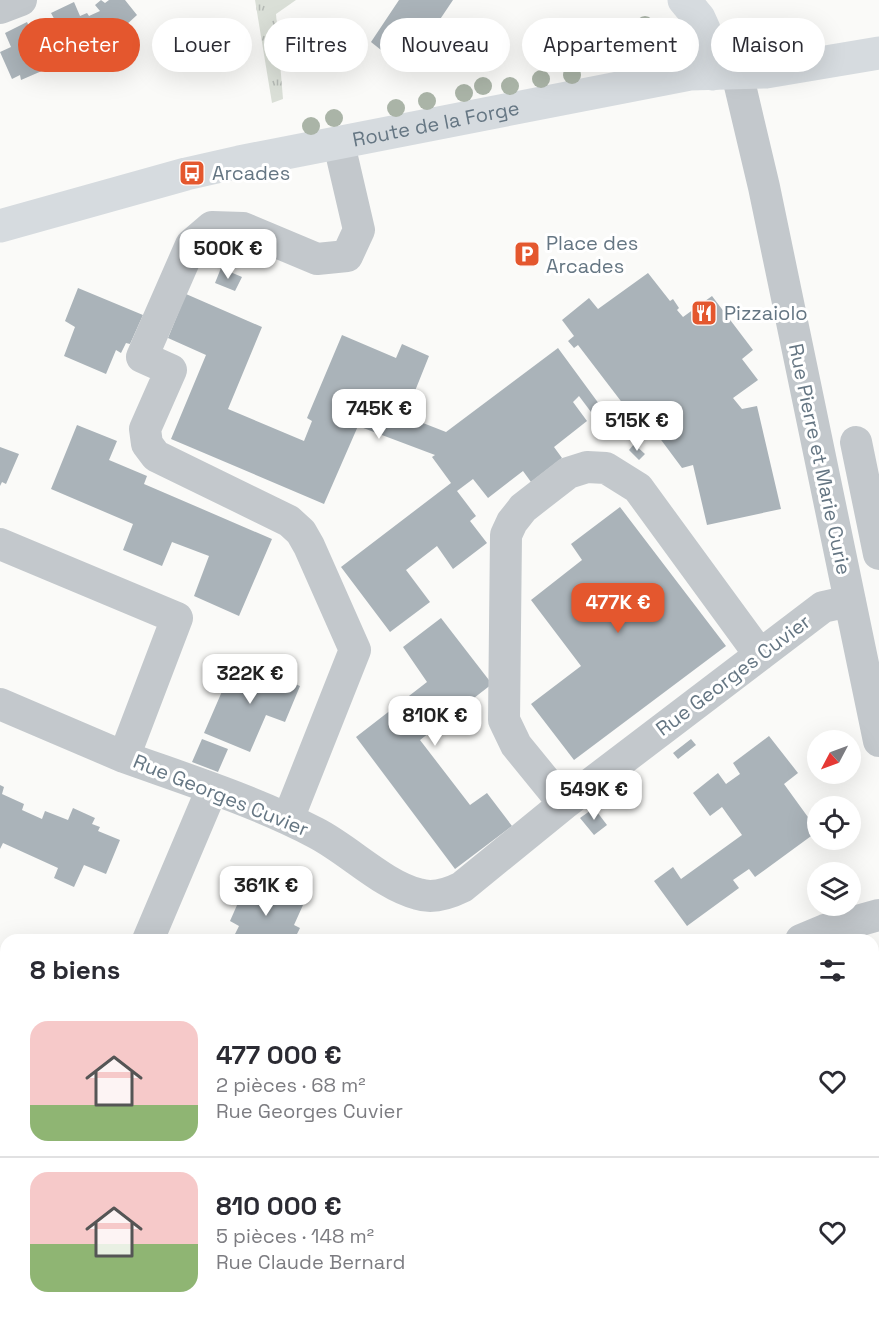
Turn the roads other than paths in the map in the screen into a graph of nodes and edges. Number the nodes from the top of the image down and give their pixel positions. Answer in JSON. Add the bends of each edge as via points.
{"nodes":[{"id":1,"x":684,"y":0,"type":"edge"},
{"id":2,"x":879,"y":53,"type":"edge"},
{"id":3,"x":724,"y":73,"type":"junction"},
{"id":4,"x":339,"y":144,"type":"junction"},
{"id":5,"x":0,"y":226,"type":"edge"},
{"id":6,"x":813,"y":422,"type":"junction"},
{"id":7,"x":867,"y":447,"type":"edge"},
{"id":8,"x":0,"y":544,"type":"edge"},
{"id":9,"x":879,"y":554,"type":"edge"},
{"id":10,"x":850,"y":601,"type":"junction"},
{"id":11,"x":760,"y":655,"type":"junction"},
{"id":12,"x":871,"y":655,"type":"edge"},
{"id":13,"x":0,"y":704,"type":"edge"},
{"id":14,"x":879,"y":741,"type":"edge"},
{"id":15,"x":124,"y":757,"type":"junction"},
{"id":16,"x":212,"y":789,"type":"junction"},
{"id":17,"x":564,"y":804,"type":"junction"},
{"id":18,"x":288,"y":819,"type":"junction"},
{"id":19,"x":879,"y":915,"type":"edge"},
{"id":20,"x":151,"y":934,"type":"edge"},
{"id":21,"x":815,"y":934,"type":"edge"}],
"edges":[{"from":1,"to":3,"type":"main road","via":[[699,18]]},
{"from":2,"to":3,"type":"main road","name":"Route de la Forge","via":[[766,72]]},
{"from":3,"to":4,"type":"main road","name":"Route de la Forge","via":[[690,74]]},
{"from":3,"to":6,"type":"street","name":"Rue Pierre et Marie Curie","via":[[764,187]]},
{"from":4,"to":5,"type":"main road","name":"Route de la Forge","via":[[186,174]]},
{"from":4,"to":18,"type":"street","via":[[359,230],[347,256],[317,259],[243,228],[212,227],[191,245],[142,357],[171,370],[146,429],[147,444],[156,456],[289,521],[301,532],[355,650]]},
{"from":6,"to":7,"type":"street"},
{"from":6,"to":10,"type":"street","name":"Rue Pierre et Marie Curie"},
{"from":7,"to":9,"type":"street"},
{"from":8,"to":15,"type":"street","name":"Rue Georges Cuvier","via":[[177,618]]},
{"from":10,"to":11,"type":"street","name":"Rue Georges Cuvier","via":[[823,608]]},
{"from":10,"to":12,"type":"street","name":"Rue Pierre et Marie Curie"},
{"from":11,"to":17,"type":"street","name":"Rue Georges Cuvier"},
{"from":11,"to":17,"type":"street","via":[[638,488],[606,468],[588,467],[568,473],[523,508],[512,522],[506,535],[505,593],[504,720],[516,745]]},
{"from":12,"to":14,"type":"street","name":"Rue Pierre et Marie Curie"},
{"from":13,"to":15,"type":"street","name":"Rue Georges Cuvier"},
{"from":15,"to":16,"type":"street","name":"Rue Georges Cuvier"},
{"from":16,"to":18,"type":"street","name":"Rue Georges Cuvier"},
{"from":16,"to":20,"type":"street"},
{"from":17,"to":18,"type":"street","name":"Rue Georges Cuvier","via":[[462,887],[434,896],[403,890],[319,834]]},
{"from":19,"to":21,"type":"street"}]}
